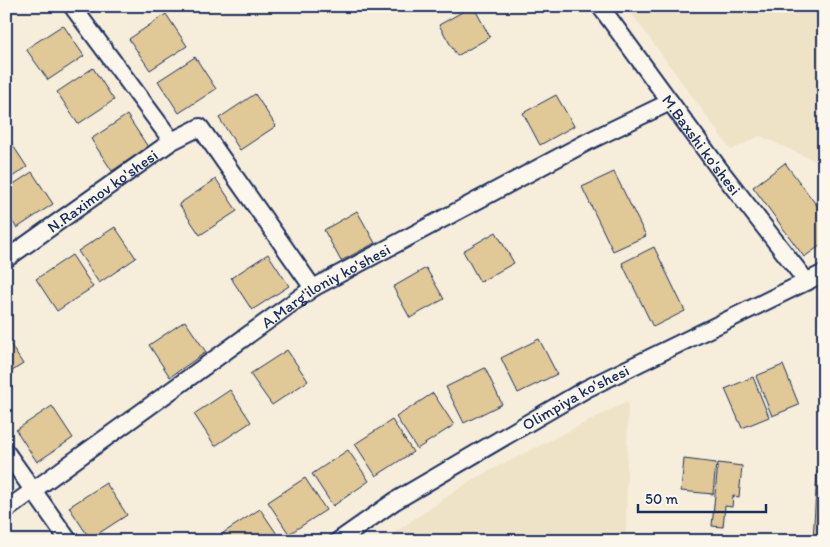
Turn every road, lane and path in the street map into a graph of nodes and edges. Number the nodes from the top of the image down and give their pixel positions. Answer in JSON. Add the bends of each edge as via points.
{"nodes":[{"id":1,"x":72,"y":6,"type":"edge"},
{"id":2,"x":600,"y":6,"type":"edge"},
{"id":3,"x":670,"y":102,"type":"junction"},
{"id":4,"x":172,"y":141,"type":"junction"},
{"id":5,"x":6,"y":259,"type":"edge"},
{"id":6,"x":824,"y":273,"type":"edge"},
{"id":7,"x":806,"y":282,"type":"junction"},
{"id":8,"x":313,"y":288,"type":"junction"},
{"id":9,"x":6,"y":452,"type":"edge"},
{"id":10,"x":33,"y":491,"type":"junction"},
{"id":11,"x":6,"y":510,"type":"edge"},
{"id":12,"x":69,"y":541,"type":"edge"},
{"id":13,"x":338,"y":541,"type":"edge"}],
"edges":[{"from":1,"to":4,"type":"street"},
{"from":2,"to":3,"type":"street","name":"M.Baxshi ko'shesi"},
{"from":3,"to":7,"type":"street","name":"M.Baxshi ko'shesi"},
{"from":3,"to":8,"type":"street","name":"A.Marg'iloniy ko'shesi","via":[[589,141]]},
{"from":4,"to":5,"type":"street","name":"N.Raximov ko'shesi"},
{"from":4,"to":8,"type":"street","name":"N.Raximov ko'shesi","via":[[200,127]]},
{"from":6,"to":7,"type":"street","name":"Olimpiya ko'shesi"},
{"from":7,"to":13,"type":"street","name":"Olimpiya ko'shesi","via":[[586,390],[394,501]]},
{"from":8,"to":10,"type":"street","name":"A.Marg'iloniy ko'shesi"},
{"from":9,"to":10,"type":"street"},
{"from":10,"to":11,"type":"street","name":"A.Marg'iloniy ko'shesi"},
{"from":10,"to":12,"type":"street"}]}
